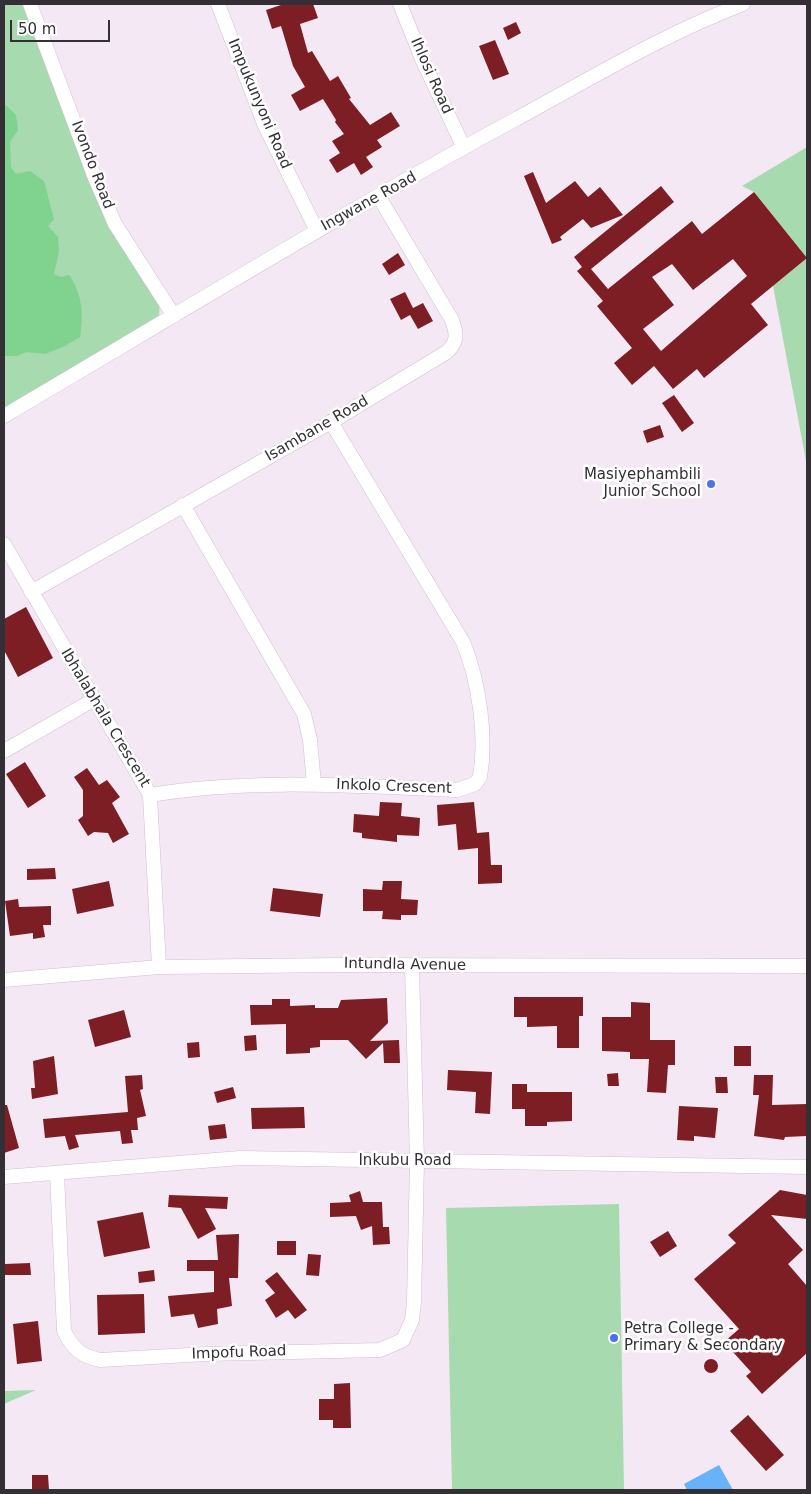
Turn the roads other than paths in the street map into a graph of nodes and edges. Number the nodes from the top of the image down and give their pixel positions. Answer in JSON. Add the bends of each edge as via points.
{"nodes":[{"id":1,"x":30,"y":4,"type":"edge"},
{"id":2,"x":218,"y":4,"type":"edge"},
{"id":3,"x":400,"y":4,"type":"edge"},
{"id":4,"x":743,"y":4,"type":"edge"},
{"id":5,"x":464,"y":148,"type":"junction"},
{"id":6,"x":379,"y":197,"type":"junction"},
{"id":7,"x":316,"y":231,"type":"junction"},
{"id":8,"x":174,"y":316,"type":"junction"},
{"id":9,"x":4,"y":416,"type":"edge"},
{"id":10,"x":331,"y":422,"type":"junction"},
{"id":11,"x":183,"y":505,"type":"junction"},
{"id":12,"x":4,"y":544,"type":"edge"},
{"id":13,"x":31,"y":592,"type":"junction"},
{"id":14,"x":93,"y":700,"type":"junction"},
{"id":15,"x":4,"y":751,"type":"edge"},
{"id":16,"x":314,"y":784,"type":"junction"},
{"id":17,"x":150,"y":795,"type":"junction"},
{"id":18,"x":412,"y":966,"type":"junction"},
{"id":19,"x":807,"y":966,"type":"edge"},
{"id":20,"x":159,"y":967,"type":"junction"},
{"id":21,"x":4,"y":980,"type":"edge"},
{"id":22,"x":417,"y":1162,"type":"junction"},
{"id":23,"x":807,"y":1167,"type":"edge"},
{"id":24,"x":57,"y":1173,"type":"junction"},
{"id":25,"x":4,"y":1177,"type":"edge"}],
"edges":[{"from":1,"to":8,"type":"street","name":"Ivondo Road","via":[[115,224]]},
{"from":2,"to":7,"type":"street","name":"Impukunyoni Road","via":[[265,126]]},
{"from":3,"to":5,"type":"street","name":"Ihlosi Road"},
{"from":4,"to":5,"type":"street","name":"Ingwane Road","via":[[671,35]]},
{"from":5,"to":6,"type":"street","name":"Ingwane Road"},
{"from":6,"to":7,"type":"street","name":"Ingwane Road"},
{"from":6,"to":10,"type":"street","name":"Isambane Road","via":[[452,320],[456,338],[447,352]]},
{"from":7,"to":8,"type":"street","name":"Ingwane Road"},
{"from":8,"to":9,"type":"street","name":"Ingwane Road"},
{"from":10,"to":11,"type":"street","name":"Isambane Road"},
{"from":10,"to":16,"type":"street","name":"Inkolo Crescent","via":[[463,642],[473,667],[480,704],[482,767],[474,784],[457,790]]},
{"from":11,"to":13,"type":"street","name":"Isambane Road"},
{"from":11,"to":16,"type":"street","via":[[304,714]]},
{"from":12,"to":13,"type":"street","name":"Ibhalabhala Crescent"},
{"from":13,"to":14,"type":"street","name":"Ibhalabhala Crescent"},
{"from":14,"to":15,"type":"street"},
{"from":14,"to":17,"type":"street","name":"Ibhalabhala Crescent"},
{"from":16,"to":17,"type":"street","name":"Inkolo Crescent","via":[[191,788]]},
{"from":17,"to":20,"type":"street","name":"Ibhalabhala Crescent"},
{"from":18,"to":19,"type":"street","name":"Intundla Avenue"},
{"from":18,"to":20,"type":"street","name":"Intundla Avenue"},
{"from":18,"to":22,"type":"street"},
{"from":20,"to":21,"type":"street","name":"Intundla Avenue"},
{"from":22,"to":23,"type":"street","name":"Inkubu Road"},
{"from":22,"to":24,"type":"street","name":"Inkubu Road","via":[[240,1158]]},
{"from":22,"to":24,"type":"street","name":"Impofu Road","via":[[414,1302],[412,1320],[403,1340],[380,1350],[100,1360],[77,1352],[64,1331]]},
{"from":24,"to":25,"type":"street","name":"Inkubu Road"}]}
